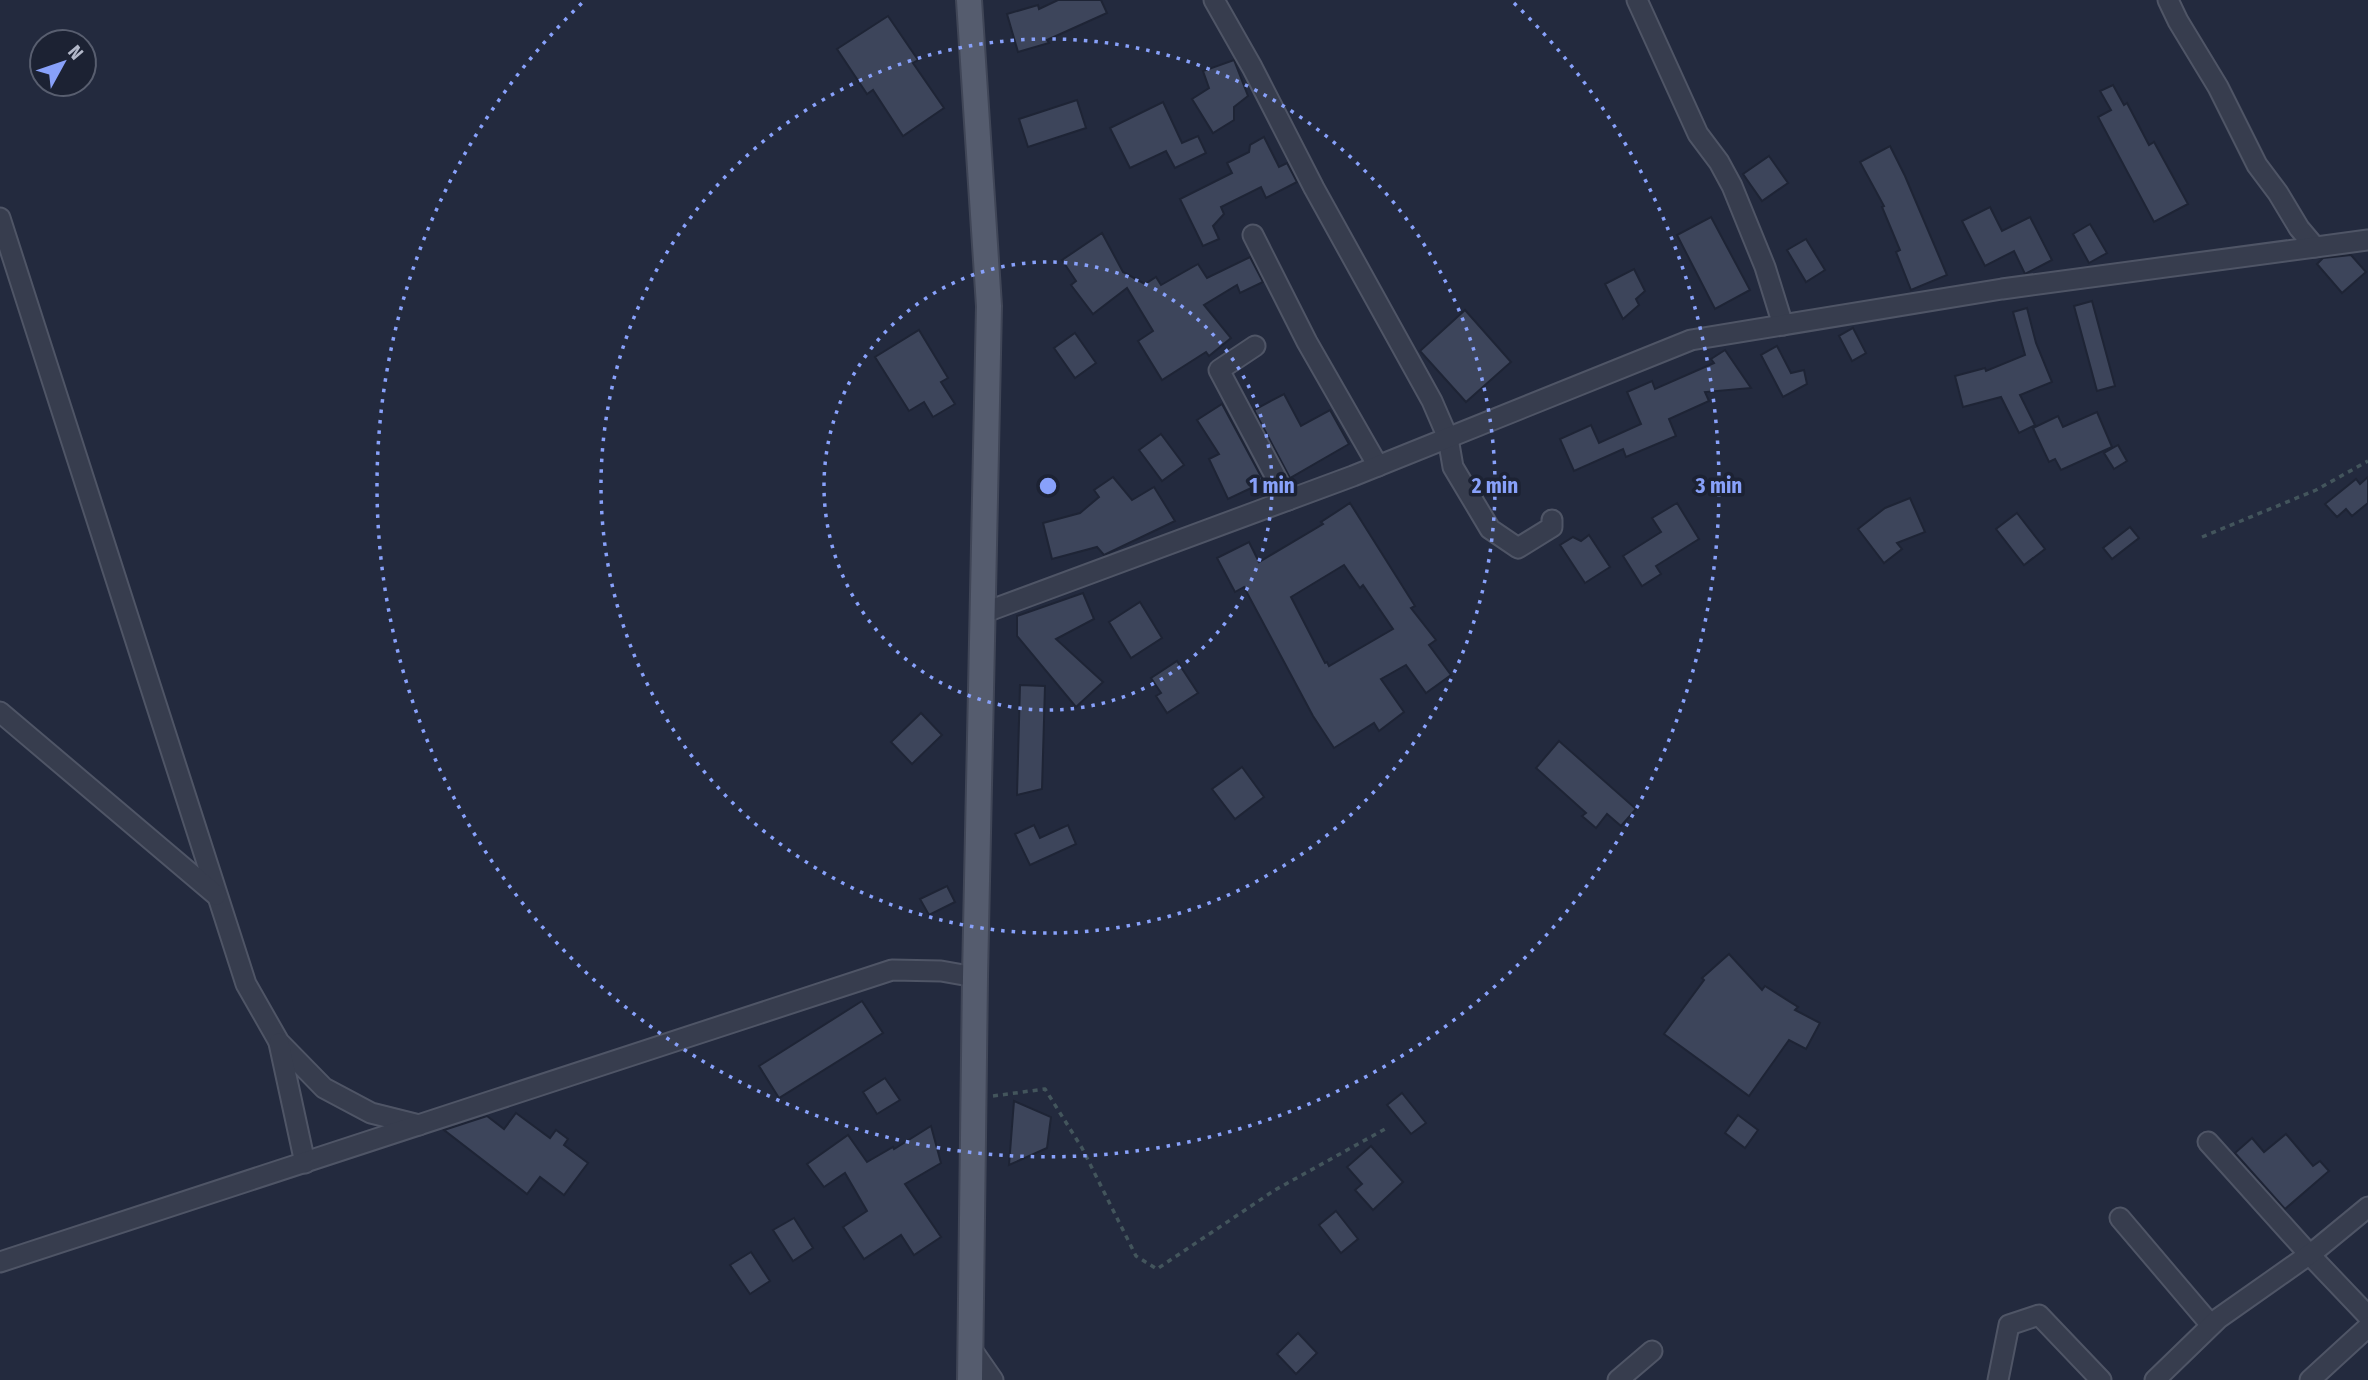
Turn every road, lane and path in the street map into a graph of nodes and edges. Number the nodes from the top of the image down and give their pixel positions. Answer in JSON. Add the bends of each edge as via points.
{"nodes":[{"id":1,"x":969,"y":0,"type":"edge"},
{"id":2,"x":1214,"y":0,"type":"edge"},
{"id":3,"x":1637,"y":0,"type":"edge"},
{"id":4,"x":2168,"y":0,"type":"edge"},
{"id":5,"x":0,"y":218,"type":"edge"},
{"id":6,"x":1253,"y":235,"type":"dead end"},
{"id":7,"x":2368,"y":240,"type":"edge"},
{"id":8,"x":2315,"y":247,"type":"junction"},
{"id":9,"x":1783,"y":325,"type":"junction"},
{"id":10,"x":1255,"y":346,"type":"dead end"},
{"id":11,"x":1448,"y":438,"type":"junction"},
{"id":12,"x":2368,"y":461,"type":"edge"},
{"id":13,"x":1378,"y":466,"type":"junction"},
{"id":14,"x":1288,"y":500,"type":"junction"},
{"id":15,"x":1552,"y":520,"type":"dead end"},
{"id":16,"x":2202,"y":537,"type":"dead end"},
{"id":17,"x":983,"y":613,"type":"junction"},
{"id":18,"x":0,"y":712,"type":"edge"},
{"id":19,"x":217,"y":895,"type":"junction"},
{"id":20,"x":975,"y":977,"type":"junction"},
{"id":21,"x":279,"y":1042,"type":"junction"},
{"id":22,"x":974,"y":1099,"type":"junction"},
{"id":23,"x":419,"y":1125,"type":"junction"},
{"id":24,"x":1385,"y":1129,"type":"dead end"},
{"id":25,"x":2208,"y":1142,"type":"dead end"},
{"id":26,"x":305,"y":1163,"type":"junction"},
{"id":27,"x":2368,"y":1207,"type":"edge"},
{"id":28,"x":2120,"y":1218,"type":"dead end"},
{"id":29,"x":2309,"y":1255,"type":"junction"},
{"id":30,"x":0,"y":1262,"type":"edge"},
{"id":31,"x":2368,"y":1316,"type":"edge"},
{"id":32,"x":2211,"y":1325,"type":"junction"},
{"id":33,"x":2368,"y":1327,"type":"edge"},
{"id":34,"x":970,"y":1347,"type":"junction"},
{"id":35,"x":1652,"y":1351,"type":"dead end"},
{"id":36,"x":970,"y":1380,"type":"edge"},
{"id":37,"x":993,"y":1380,"type":"edge"},
{"id":38,"x":1618,"y":1380,"type":"edge"},
{"id":39,"x":1998,"y":1380,"type":"edge"},
{"id":40,"x":2101,"y":1380,"type":"edge"},
{"id":41,"x":2155,"y":1380,"type":"edge"},
{"id":42,"x":2310,"y":1380,"type":"edge"}],
"edges":[{"from":1,"to":17,"type":"main road","via":[[989,306]]},
{"from":2,"to":11,"type":"street"},
{"from":3,"to":9,"type":"street","via":[[1698,134],[1732,186]]},
{"from":4,"to":8,"type":"street","via":[[2258,165]]},
{"from":5,"to":19,"type":"street"},
{"from":6,"to":13,"type":"street"},
{"from":7,"to":8,"type":"street"},
{"from":8,"to":9,"type":"street","via":[[2002,289]]},
{"from":9,"to":11,"type":"street","via":[[1691,340]]},
{"from":10,"to":14,"type":"street","via":[[1219,370]]},
{"from":11,"to":13,"type":"street"},
{"from":11,"to":15,"type":"street","via":[[1453,467],[1490,529],[1518,548],[1552,527]]},
{"from":12,"to":16,"type":"path","via":[[2316,490]]},
{"from":13,"to":14,"type":"street"},
{"from":14,"to":17,"type":"street"},
{"from":17,"to":20,"type":"main road"},
{"from":18,"to":19,"type":"street"},
{"from":19,"to":21,"type":"street","via":[[246,984]]},
{"from":20,"to":22,"type":"main road"},
{"from":20,"to":23,"type":"street","via":[[892,970]]},
{"from":21,"to":23,"type":"street","via":[[324,1088],[371,1113]]},
{"from":21,"to":26,"type":"street"},
{"from":22,"to":24,"type":"path","via":[[1045,1089],[1082,1148],[1136,1256],[1157,1269],[1275,1189]]},
{"from":22,"to":34,"type":"main road"},
{"from":23,"to":26,"type":"street"},
{"from":25,"to":29,"type":"street"},
{"from":26,"to":30,"type":"street"},
{"from":27,"to":29,"type":"street"},
{"from":28,"to":32,"type":"street"},
{"from":29,"to":31,"type":"street"},
{"from":29,"to":32,"type":"street"},
{"from":32,"to":41,"type":"street"},
{"from":33,"to":42,"type":"street"},
{"from":34,"to":36,"type":"main road"},
{"from":34,"to":37,"type":"street"},
{"from":35,"to":38,"type":"street"},
{"from":39,"to":40,"type":"street","via":[[2009,1325],[2039,1315]]}]}
